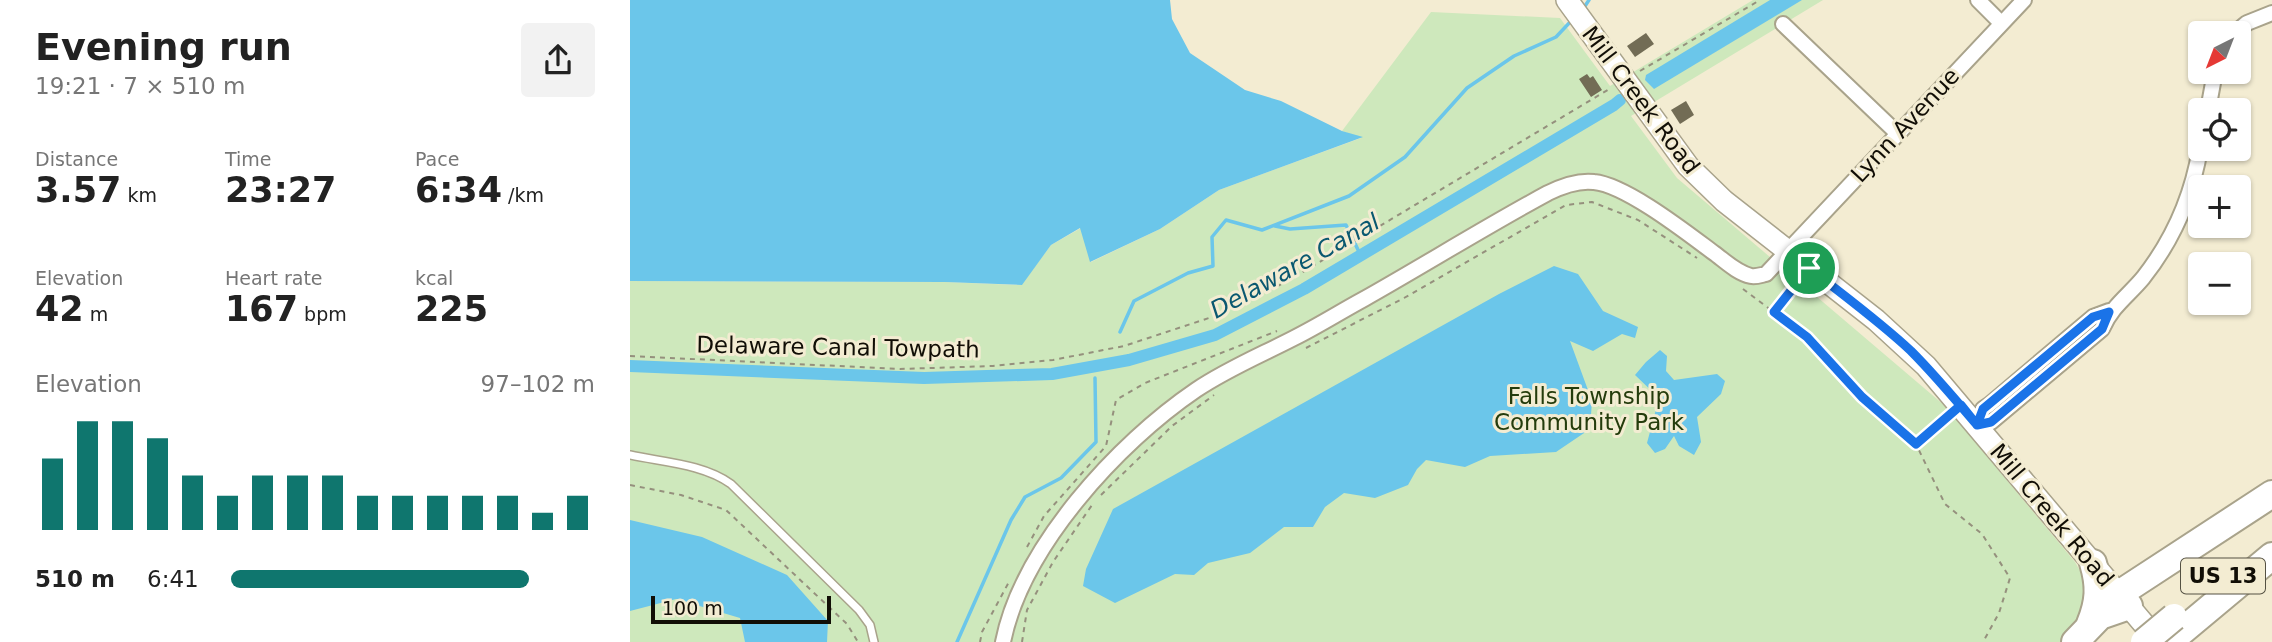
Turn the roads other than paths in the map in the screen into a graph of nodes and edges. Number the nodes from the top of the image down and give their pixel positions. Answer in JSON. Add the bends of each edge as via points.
{"nodes":[{"id":1,"x":1567,"y":0,"type":"edge"},
{"id":2,"x":1978,"y":0,"type":"edge"},
{"id":3,"x":2024,"y":0,"type":"edge"},
{"id":4,"x":2272,"y":13,"type":"edge"},
{"id":5,"x":2251,"y":21,"type":"edge"},
{"id":6,"x":2001,"y":23,"type":"junction"},
{"id":7,"x":1783,"y":24,"type":"dead end"},
{"id":8,"x":1897,"y":133,"type":"junction"},
{"id":9,"x":2197,"y":161,"type":"edge"},
{"id":10,"x":1788,"y":251,"type":"junction"},
{"id":11,"x":1977,"y":425,"type":"junction"},
{"id":12,"x":630,"y":455,"type":"edge"},
{"id":13,"x":2272,"y":494,"type":"edge"},
{"id":14,"x":2272,"y":535,"type":"edge"},
{"id":15,"x":2272,"y":556,"type":"edge"},
{"id":16,"x":2093,"y":563,"type":"junction"},
{"id":17,"x":2124,"y":600,"type":"junction"},
{"id":18,"x":2176,"y":629,"type":"edge"},
{"id":19,"x":2082,"y":633,"type":"edge"},
{"id":20,"x":874,"y":642,"type":"edge"},
{"id":21,"x":1003,"y":642,"type":"edge"},
{"id":22,"x":2144,"y":642,"type":"edge"},
{"id":23,"x":2159,"y":642,"type":"edge"}],
"edges":[{"from":1,"to":10,"type":"main road","name":"Mill Creek Road","via":[[1688,166]]},
{"from":2,"to":6,"type":"street"},
{"from":3,"to":6,"type":"street","name":"Lynn Avenue"},
{"from":4,"to":5,"type":"street"},
{"from":6,"to":8,"type":"street","name":"Lynn Avenue"},
{"from":7,"to":8,"type":"street"},
{"from":8,"to":10,"type":"street","name":"Lynn Avenue"},
{"from":9,"to":11,"type":"street","via":[[2190,194],[2165,246],[2142,279],[2109,312],[2093,317],[1983,409]]},
{"from":10,"to":11,"type":"main road","name":"Mill Creek Road","via":[[1902,343]]},
{"from":10,"to":21,"type":"street","name":"Lynn Avenue","via":[[1766,274],[1755,277],[1734,268],[1610,186],[1592,181],[1548,193],[1295,338],[1228,371],[1157,418],[1103,471],[1033,562],[1016,593]]},
{"from":11,"to":16,"type":"main road","name":"Mill Creek Road"},
{"from":12,"to":20,"type":"lane","via":[[692,468],[731,484],[859,610],[870,625]]},
{"from":13,"to":17,"type":"highway"},
{"from":14,"to":18,"type":"highway","number":"US 13"},
{"from":15,"to":18,"type":"highway","number":"US 13"},
{"from":16,"to":17,"type":"main road","name":"Mill Creek Road"},
{"from":16,"to":19,"type":"highway","via":[[2098,597]]},
{"from":17,"to":19,"type":"highway"},
{"from":17,"to":23,"type":"main road","name":"Mill Creek Road"},
{"from":18,"to":22,"type":"highway","number":"US 13","bridge":true}]}
